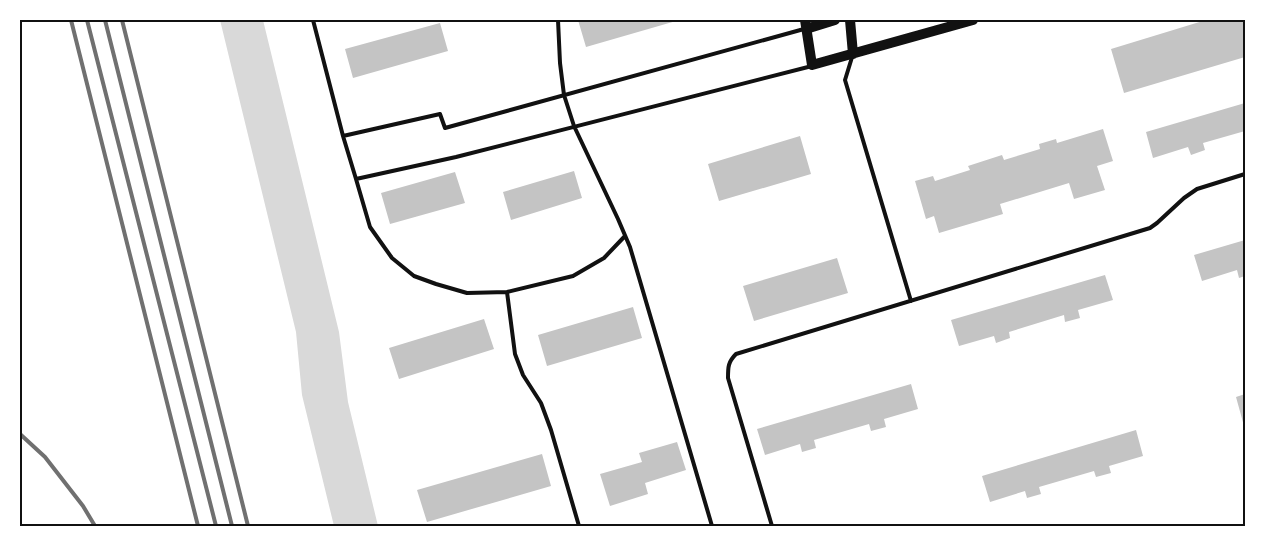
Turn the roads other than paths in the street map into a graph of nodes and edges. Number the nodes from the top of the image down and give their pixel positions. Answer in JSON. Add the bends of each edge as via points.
{"nodes":[{"id":1,"x":314,"y":20,"type":"edge"},
{"id":2,"x":558,"y":20,"type":"edge"},
{"id":3,"x":835,"y":20,"type":"edge"},
{"id":4,"x":850,"y":20,"type":"edge"},
{"id":5,"x":973,"y":20,"type":"edge"},
{"id":6,"x":805,"y":24,"type":"edge"},
{"id":7,"x":853,"y":54,"type":"junction"},
{"id":8,"x":812,"y":66,"type":"junction"},
{"id":9,"x":564,"y":95,"type":"junction"},
{"id":10,"x":574,"y":126,"type":"junction"},
{"id":11,"x":343,"y":136,"type":"junction"},
{"id":12,"x":1245,"y":174,"type":"edge"},
{"id":13,"x":356,"y":179,"type":"junction"},
{"id":14,"x":625,"y":236,"type":"junction"},
{"id":15,"x":507,"y":292,"type":"junction"},
{"id":16,"x":911,"y":301,"type":"junction"},
{"id":17,"x":579,"y":526,"type":"edge"},
{"id":18,"x":712,"y":526,"type":"edge"},
{"id":19,"x":772,"y":526,"type":"edge"}],
"edges":[{"from":1,"to":11,"type":"lane"},
{"from":2,"to":9,"type":"lane"},
{"from":3,"to":6,"type":"main road"},
{"from":4,"to":7,"type":"main road"},
{"from":5,"to":7,"type":"main road"},
{"from":6,"to":8,"type":"main road"},
{"from":6,"to":9,"type":"lane"},
{"from":7,"to":8,"type":"main road"},
{"from":7,"to":16,"type":"lane","via":[[845,80]]},
{"from":8,"to":10,"type":"lane"},
{"from":9,"to":10,"type":"lane"},
{"from":9,"to":11,"type":"lane","via":[[445,128],[440,114]]},
{"from":10,"to":13,"type":"lane"},
{"from":10,"to":14,"type":"lane"},
{"from":11,"to":13,"type":"lane"},
{"from":12,"to":16,"type":"lane","via":[[1196,189],[1150,228]]},
{"from":13,"to":15,"type":"lane","via":[[370,227],[392,258],[414,276],[467,293]]},
{"from":14,"to":15,"type":"lane","via":[[604,258],[574,276]]},
{"from":14,"to":18,"type":"lane"},
{"from":15,"to":17,"type":"lane","via":[[515,354],[523,375],[541,403]]},
{"from":16,"to":19,"type":"lane","via":[[736,354],[731,359],[728,378]]}]}
